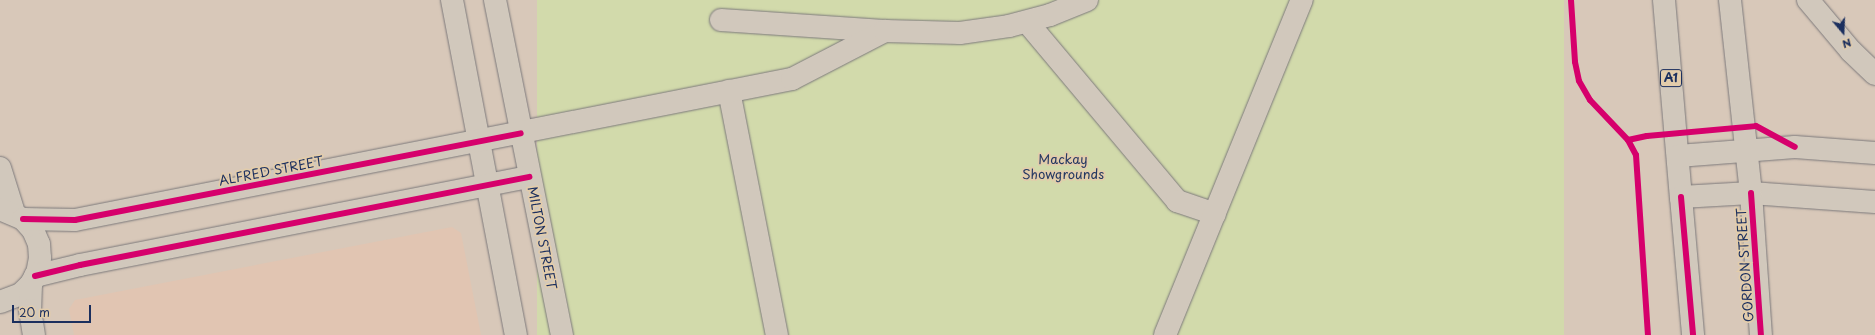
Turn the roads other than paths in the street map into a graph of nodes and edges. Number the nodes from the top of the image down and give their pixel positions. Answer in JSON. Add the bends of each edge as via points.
{"nodes":[{"id":1,"x":452,"y":0,"type":"edge"},
{"id":2,"x":495,"y":0,"type":"edge"},
{"id":3,"x":1087,"y":0,"type":"edge"},
{"id":4,"x":1302,"y":0,"type":"edge"},
{"id":5,"x":1664,"y":0,"type":"edge"},
{"id":6,"x":1730,"y":0,"type":"edge"},
{"id":7,"x":1808,"y":0,"type":"edge"},
{"id":8,"x":721,"y":20,"type":"dead end"},
{"id":9,"x":1027,"y":22,"type":"junction"},
{"id":10,"x":885,"y":31,"type":"junction"},
{"id":11,"x":1875,"y":74,"type":"edge"},
{"id":12,"x":729,"y":91,"type":"junction"},
{"id":13,"x":521,"y":133,"type":"junction"},
{"id":14,"x":479,"y":142,"type":"junction"},
{"id":15,"x":1745,"y":151,"type":"junction"},
{"id":16,"x":1875,"y":153,"type":"edge"},
{"id":17,"x":1678,"y":156,"type":"junction"},
{"id":18,"x":0,"y":168,"type":"edge"},
{"id":19,"x":529,"y":177,"type":"junction"},
{"id":20,"x":488,"y":185,"type":"junction"},
{"id":21,"x":1751,"y":193,"type":"junction"},
{"id":22,"x":1681,"y":197,"type":"junction"},
{"id":23,"x":1875,"y":202,"type":"edge"},
{"id":24,"x":12,"y":214,"type":"edge"},
{"id":25,"x":1215,"y":214,"type":"junction"},
{"id":26,"x":33,"y":280,"type":"junction"},
{"id":27,"x":0,"y":302,"type":"edge"},
{"id":28,"x":34,"y":335,"type":"edge"},
{"id":29,"x":516,"y":335,"type":"edge"},
{"id":30,"x":562,"y":335,"type":"edge"},
{"id":31,"x":777,"y":335,"type":"edge"},
{"id":32,"x":1165,"y":335,"type":"edge"},
{"id":33,"x":1693,"y":335,"type":"edge"},
{"id":34,"x":1761,"y":335,"type":"edge"}],
"edges":[{"from":1,"to":14,"type":"main road"},
{"from":2,"to":13,"type":"main road","name":"MILTON STREET"},
{"from":3,"to":9,"type":"main road"},
{"from":4,"to":25,"type":"main road"},
{"from":5,"to":17,"type":"main road","number":"A1"},
{"from":6,"to":15,"type":"main road","name":"GORDON STREET"},
{"from":7,"to":11,"type":"main road","via":[[1851,52]]},
{"from":8,"to":10,"type":"main road"},
{"from":9,"to":10,"type":"main road","via":[[960,33]]},
{"from":9,"to":25,"type":"main road","via":[[1177,201]]},
{"from":10,"to":12,"type":"main road","name":"ALFRED STREET","via":[[792,79]]},
{"from":12,"to":13,"type":"main road","name":"ALFRED STREET"},
{"from":12,"to":31,"type":"main road"},
{"from":13,"to":14,"type":"main road","name":"ALFRED STREET"},
{"from":13,"to":19,"type":"main road","name":"MILTON STREET"},
{"from":14,"to":20,"type":"main road"},
{"from":14,"to":24,"type":"main road","name":"ALFRED STREET","via":[[75,220]]},
{"from":15,"to":16,"type":"main road","via":[[1795,147]]},
{"from":15,"to":17,"type":"main road"},
{"from":15,"to":21,"type":"main road","name":"GORDON STREET"},
{"from":17,"to":22,"type":"main road","number":"A1"},
{"from":18,"to":24,"type":"main road"},
{"from":19,"to":20,"type":"main road"},
{"from":19,"to":30,"type":"main road","name":"MILTON STREET"},
{"from":20,"to":26,"type":"main road","via":[[80,265]]},
{"from":20,"to":29,"type":"main road"},
{"from":21,"to":22,"type":"main road"},
{"from":21,"to":23,"type":"main road"},
{"from":21,"to":34,"type":"main road","name":"GORDON STREET"},
{"from":22,"to":33,"type":"main road"},
{"from":24,"to":26,"type":"main road","via":[[33,230],[39,244],[40,258]]},
{"from":25,"to":32,"type":"main road"},
{"from":26,"to":27,"type":"main road","via":[[21,294]]},
{"from":26,"to":28,"type":"main road","via":[[30,310]]}]}
